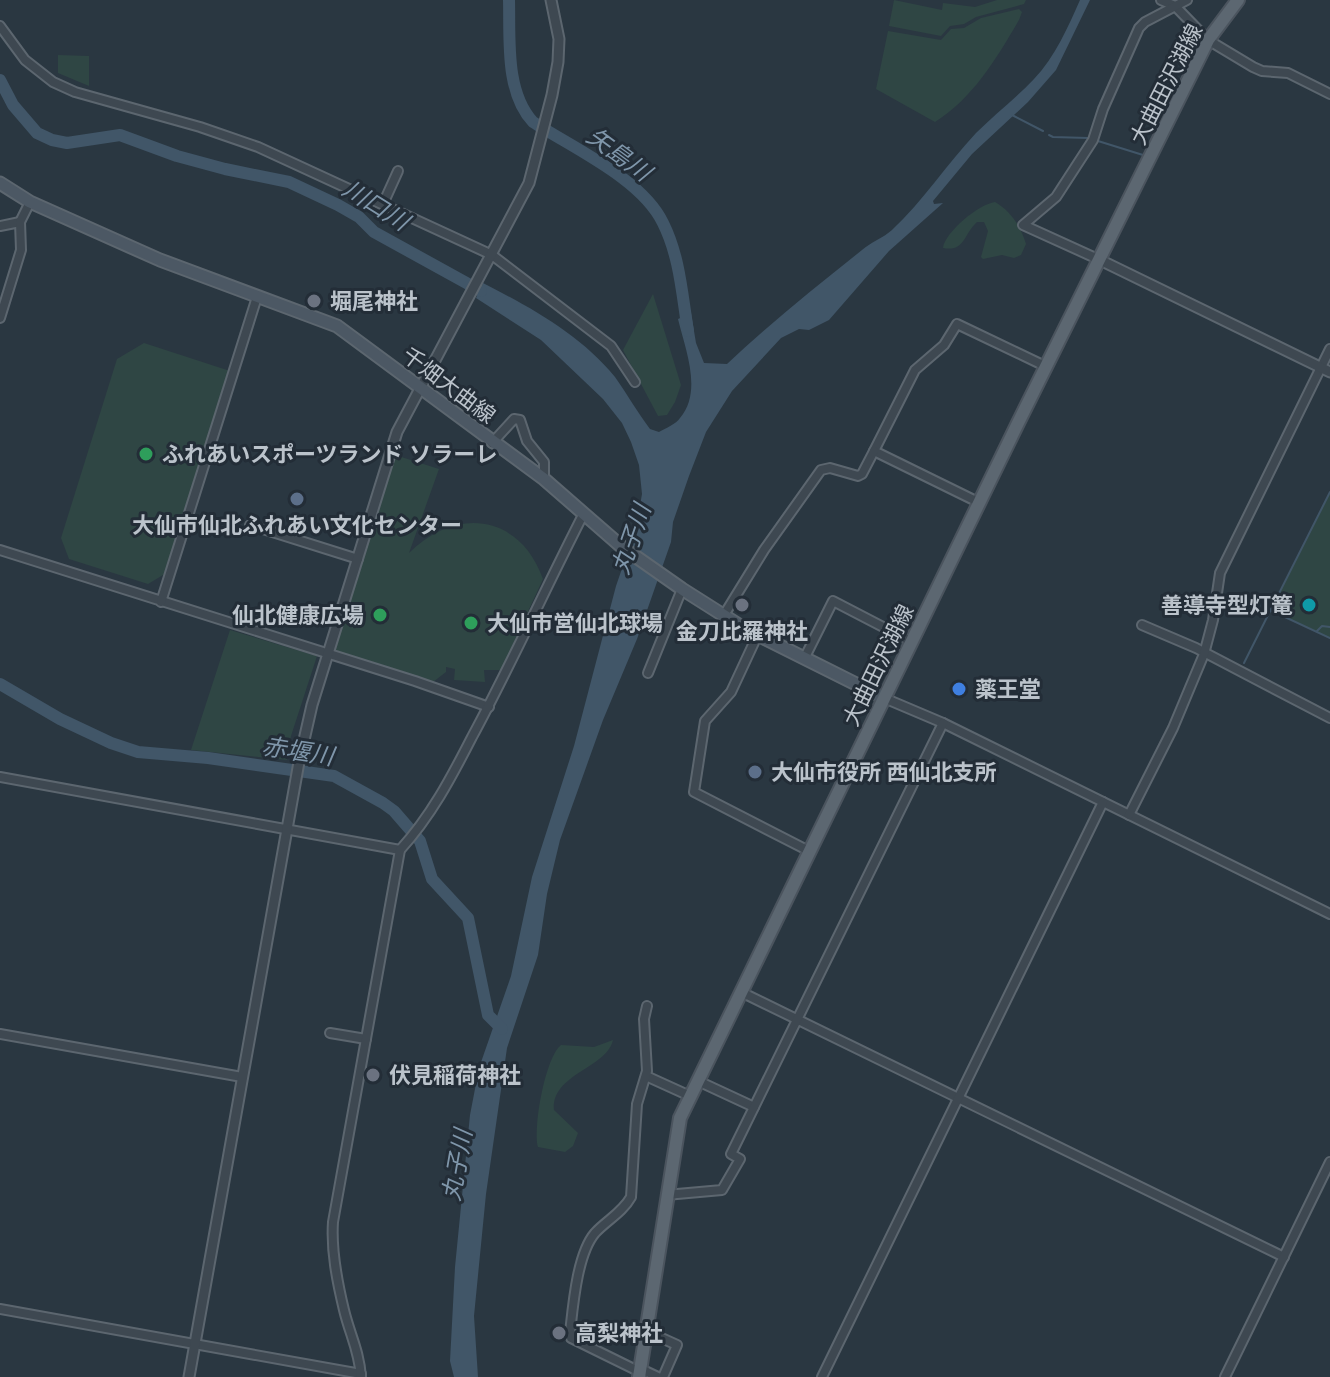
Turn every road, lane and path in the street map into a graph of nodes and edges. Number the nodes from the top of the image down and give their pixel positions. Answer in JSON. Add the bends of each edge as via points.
{"nodes":[{"id":1,"x":551,"y":0,"type":"edge"},
{"id":2,"x":1161,"y":0,"type":"edge"},
{"id":3,"x":1187,"y":0,"type":"edge"},
{"id":4,"x":1238,"y":0,"type":"edge"},
{"id":5,"x":1175,"y":6,"type":"junction"},
{"id":6,"x":0,"y":26,"type":"edge"},
{"id":7,"x":1208,"y":40,"type":"junction"},
{"id":8,"x":1330,"y":94,"type":"edge"},
{"id":9,"x":398,"y":171,"type":"dead end"},
{"id":10,"x":0,"y":183,"type":"edge"},
{"id":11,"x":30,"y":202,"type":"junction"},
{"id":12,"x":383,"y":204,"type":"junction"},
{"id":13,"x":20,"y":222,"type":"junction"},
{"id":14,"x":0,"y":226,"type":"edge"},
{"id":15,"x":490,"y":259,"type":"junction"},
{"id":16,"x":1100,"y":260,"type":"junction"},
{"id":17,"x":257,"y":297,"type":"junction"},
{"id":18,"x":0,"y":318,"type":"edge"},
{"id":19,"x":1330,"y":349,"type":"edge"},
{"id":20,"x":1047,"y":367,"type":"junction"},
{"id":21,"x":1325,"y":370,"type":"edge"},
{"id":22,"x":635,"y":382,"type":"dead end"},
{"id":23,"x":421,"y":388,"type":"junction"},
{"id":24,"x":492,"y":443,"type":"junction"},
{"id":25,"x":874,"y":451,"type":"junction"},
{"id":26,"x":544,"y":479,"type":"junction"},
{"id":27,"x":980,"y":503,"type":"junction"},
{"id":28,"x":584,"y":513,"type":"junction"},
{"id":29,"x":250,"y":525,"type":"dead end"},
{"id":30,"x":0,"y":550,"type":"edge"},
{"id":31,"x":358,"y":559,"type":"junction"},
{"id":32,"x":682,"y":589,"type":"junction"},
{"id":33,"x":161,"y":602,"type":"junction"},
{"id":34,"x":724,"y":615,"type":"junction"},
{"id":35,"x":1142,"y":625,"type":"dead end"},
{"id":36,"x":758,"y":634,"type":"junction"},
{"id":37,"x":912,"y":642,"type":"junction"},
{"id":38,"x":1204,"y":654,"type":"junction"},
{"id":39,"x":328,"y":655,"type":"junction"},
{"id":40,"x":805,"y":657,"type":"junction"},
{"id":41,"x":648,"y":673,"type":"dead end"},
{"id":42,"x":884,"y":698,"type":"junction"},
{"id":43,"x":489,"y":707,"type":"junction"},
{"id":44,"x":1330,"y":718,"type":"edge"},
{"id":45,"x":943,"y":723,"type":"junction"},
{"id":46,"x":0,"y":777,"type":"edge"},
{"id":47,"x":1103,"y":802,"type":"junction"},
{"id":48,"x":1129,"y":815,"type":"junction"},
{"id":49,"x":287,"y":829,"type":"junction"},
{"id":50,"x":400,"y":850,"type":"junction"},
{"id":51,"x":809,"y":851,"type":"junction"},
{"id":52,"x":1330,"y":914,"type":"edge"},
{"id":53,"x":741,"y":992,"type":"junction"},
{"id":54,"x":647,"y":1006,"type":"dead end"},
{"id":55,"x":797,"y":1020,"type":"junction"},
{"id":56,"x":330,"y":1033,"type":"dead end"},
{"id":57,"x":0,"y":1034,"type":"edge"},
{"id":58,"x":366,"y":1039,"type":"junction"},
{"id":59,"x":646,"y":1076,"type":"junction"},
{"id":60,"x":242,"y":1077,"type":"junction"},
{"id":61,"x":698,"y":1081,"type":"junction"},
{"id":62,"x":690,"y":1096,"type":"junction"},
{"id":63,"x":957,"y":1097,"type":"junction"},
{"id":64,"x":754,"y":1107,"type":"junction"},
{"id":65,"x":1330,"y":1162,"type":"edge"},
{"id":66,"x":666,"y":1195,"type":"junction"},
{"id":67,"x":1284,"y":1257,"type":"junction"},
{"id":68,"x":0,"y":1309,"type":"edge"},
{"id":69,"x":646,"y":1331,"type":"junction"},
{"id":70,"x":195,"y":1344,"type":"junction"},
{"id":71,"x":640,"y":1372,"type":"edge"},
{"id":72,"x":361,"y":1375,"type":"edge"},
{"id":73,"x":189,"y":1377,"type":"edge"},
{"id":74,"x":660,"y":1377,"type":"edge"},
{"id":75,"x":822,"y":1377,"type":"edge"},
{"id":76,"x":1225,"y":1377,"type":"edge"}],
"edges":[{"from":1,"to":15,"type":"street","via":[[559,39],[548,110],[529,183]]},
{"from":2,"to":5,"type":"street"},
{"from":3,"to":5,"type":"street"},
{"from":4,"to":7,"type":"main road","name":"大曲田沢湖線"},
{"from":5,"to":7,"type":"street"},
{"from":5,"to":16,"type":"street","via":[[1139,28],[1093,140],[1056,197],[1023,225]]},
{"from":6,"to":12,"type":"street","via":[[25,60],[53,82],[258,147]]},
{"from":7,"to":8,"type":"street","via":[[1262,71],[1288,73]]},
{"from":7,"to":16,"type":"main road","name":"大曲田沢湖線"},
{"from":9,"to":12,"type":"street"},
{"from":10,"to":11,"type":"main road","name":"千畑大曲線"},
{"from":11,"to":13,"type":"street"},
{"from":11,"to":17,"type":"main road","name":"千畑大曲線"},
{"from":12,"to":15,"type":"street"},
{"from":13,"to":14,"type":"street"},
{"from":13,"to":18,"type":"street","via":[[21,250]]},
{"from":15,"to":22,"type":"street","via":[[611,346]]},
{"from":15,"to":23,"type":"street"},
{"from":16,"to":20,"type":"main road","name":"大曲田沢湖線"},
{"from":16,"to":21,"type":"street"},
{"from":17,"to":23,"type":"main road","name":"千畑大曲線","via":[[337,326]]},
{"from":17,"to":33,"type":"street"},
{"from":19,"to":21,"type":"street"},
{"from":20,"to":25,"type":"street","via":[[957,324],[944,345],[915,370]]},
{"from":20,"to":27,"type":"main road","name":"大曲田沢湖線"},
{"from":21,"to":38,"type":"street","via":[[1220,573]]},
{"from":23,"to":24,"type":"main road","name":"千畑大曲線"},
{"from":23,"to":31,"type":"street","via":[[397,432]]},
{"from":24,"to":26,"type":"main road","name":"千畑大曲線"},
{"from":24,"to":26,"type":"street","via":[[514,419],[520,420],[527,441],[544,462]]},
{"from":25,"to":27,"type":"street"},
{"from":25,"to":34,"type":"street","via":[[858,476],[821,470]]},
{"from":26,"to":28,"type":"main road","name":"千畑大曲線"},
{"from":27,"to":37,"type":"main road","name":"大曲田沢湖線"},
{"from":28,"to":32,"type":"main road","name":"千畑大曲線"},
{"from":28,"to":43,"type":"street"},
{"from":29,"to":31,"type":"street"},
{"from":30,"to":33,"type":"street"},
{"from":31,"to":39,"type":"street"},
{"from":32,"to":34,"type":"main road","name":"千畑大曲線"},
{"from":32,"to":41,"type":"street"},
{"from":33,"to":39,"type":"street"},
{"from":34,"to":36,"type":"main road","name":"千畑大曲線"},
{"from":35,"to":38,"type":"street"},
{"from":36,"to":40,"type":"main road","name":"千畑大曲線"},
{"from":36,"to":51,"type":"street","via":[[731,692],[705,721],[694,792]]},
{"from":37,"to":40,"type":"street","via":[[833,601]]},
{"from":37,"to":42,"type":"main road","name":"大曲田沢湖線"},
{"from":38,"to":44,"type":"street"},
{"from":38,"to":48,"type":"street"},
{"from":39,"to":43,"type":"street"},
{"from":39,"to":49,"type":"street","via":[[312,705]]},
{"from":40,"to":42,"type":"main road","name":"千畑大曲線"},
{"from":42,"to":45,"type":"street"},
{"from":42,"to":51,"type":"main road","name":"大曲田沢湖線"},
{"from":43,"to":50,"type":"street","via":[[435,806]]},
{"from":45,"to":47,"type":"street"},
{"from":45,"to":55,"type":"street"},
{"from":46,"to":49,"type":"street"},
{"from":47,"to":48,"type":"street"},
{"from":47,"to":63,"type":"street"},
{"from":48,"to":52,"type":"street"},
{"from":49,"to":50,"type":"street"},
{"from":49,"to":60,"type":"street"},
{"from":50,"to":58,"type":"street"},
{"from":51,"to":53,"type":"main road","name":"大曲田沢湖線"},
{"from":53,"to":55,"type":"street"},
{"from":53,"to":61,"type":"main road","name":"大曲田沢湖線"},
{"from":54,"to":59,"type":"street"},
{"from":55,"to":63,"type":"street"},
{"from":55,"to":64,"type":"street"},
{"from":56,"to":58,"type":"street"},
{"from":57,"to":60,"type":"street"},
{"from":58,"to":72,"type":"street","via":[[332,1244]]},
{"from":59,"to":62,"type":"street"},
{"from":59,"to":71,"type":"street","via":[[637,1104],[631,1197],[594,1235],[576,1288],[570,1333]]},
{"from":60,"to":70,"type":"street"},
{"from":61,"to":62,"type":"main road","name":"大曲田沢湖線"},
{"from":61,"to":64,"type":"street"},
{"from":62,"to":66,"type":"main road","name":"大曲田沢湖線","via":[[675,1135]]},
{"from":63,"to":67,"type":"street"},
{"from":63,"to":75,"type":"street"},
{"from":64,"to":66,"type":"street","via":[[731,1154],[740,1159],[722,1190]]},
{"from":65,"to":67,"type":"street"},
{"from":66,"to":69,"type":"main road","name":"大曲田沢湖線"},
{"from":67,"to":76,"type":"street"},
{"from":68,"to":70,"type":"street"},
{"from":69,"to":71,"type":"main road","name":"大曲田沢湖線"},
{"from":69,"to":74,"type":"street","via":[[677,1345]]},
{"from":70,"to":72,"type":"street"},
{"from":70,"to":73,"type":"street"},
{"from":71,"to":74,"type":"street"}]}
